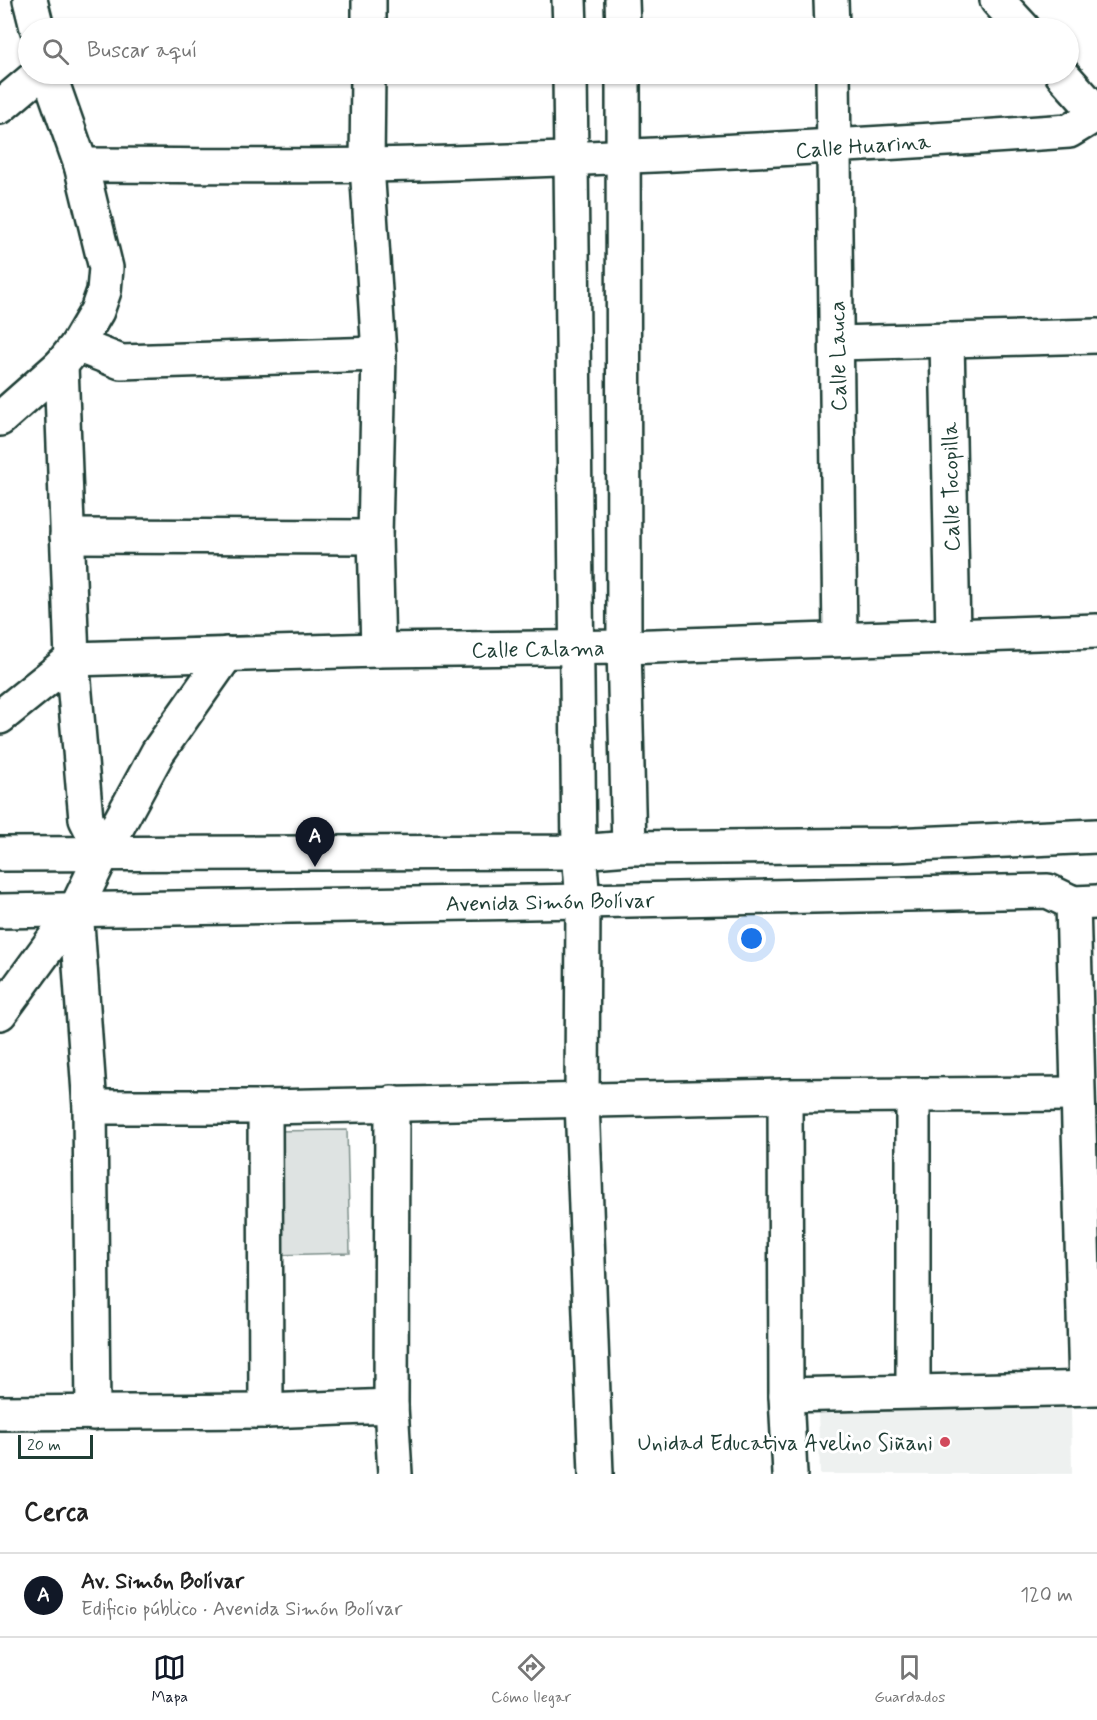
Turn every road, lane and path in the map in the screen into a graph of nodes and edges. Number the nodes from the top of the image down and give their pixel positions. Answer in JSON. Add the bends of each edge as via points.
{"nodes":[{"id":1,"x":369,"y":0,"type":"edge"},
{"id":2,"x":569,"y":0,"type":"edge"},
{"id":3,"x":622,"y":0,"type":"edge"},
{"id":4,"x":831,"y":0,"type":"edge"},
{"id":5,"x":998,"y":0,"type":"edge"},
{"id":6,"x":369,"y":18,"type":"edge"},
{"id":7,"x":570,"y":18,"type":"edge"},
{"id":8,"x":623,"y":18,"type":"edge"},
{"id":9,"x":832,"y":18,"type":"edge"},
{"id":10,"x":1014,"y":18,"type":"edge"},
{"id":11,"x":27,"y":84,"type":"edge"},
{"id":12,"x":53,"y":84,"type":"edge"},
{"id":13,"x":368,"y":84,"type":"edge"},
{"id":14,"x":570,"y":84,"type":"edge"},
{"id":15,"x":623,"y":84,"type":"edge"},
{"id":16,"x":833,"y":84,"type":"edge"},
{"id":17,"x":1071,"y":84,"type":"edge"},
{"id":18,"x":0,"y":107,"type":"edge"},
{"id":19,"x":1097,"y":113,"type":"edge"},
{"id":20,"x":834,"y":147,"type":"junction"},
{"id":21,"x":624,"y":157,"type":"junction"},
{"id":22,"x":570,"y":159,"type":"junction"},
{"id":23,"x":81,"y":165,"type":"junction"},
{"id":24,"x":367,"y":165,"type":"junction"},
{"id":25,"x":1097,"y":336,"type":"edge"},
{"id":26,"x":947,"y":340,"type":"junction"},
{"id":27,"x":837,"y":343,"type":"junction"},
{"id":28,"x":379,"y":354,"type":"junction"},
{"id":29,"x":69,"y":355,"type":"junction"},
{"id":30,"x":0,"y":418,"type":"edge"},
{"id":31,"x":67,"y":536,"type":"junction"},
{"id":32,"x":375,"y":537,"type":"junction"},
{"id":33,"x":1097,"y":631,"type":"edge"},
{"id":34,"x":952,"y":634,"type":"junction"},
{"id":35,"x":840,"y":638,"type":"junction"},
{"id":36,"x":577,"y":647,"type":"junction"},
{"id":37,"x":624,"y":647,"type":"junction"},
{"id":38,"x":378,"y":650,"type":"junction"},
{"id":39,"x":227,"y":654,"type":"junction"},
{"id":40,"x":72,"y":659,"type":"junction"},
{"id":41,"x":0,"y":717,"type":"edge"},
{"id":42,"x":1097,"y":836,"type":"edge"},
{"id":43,"x":629,"y":848,"type":"junction"},
{"id":44,"x":579,"y":852,"type":"junction"},
{"id":45,"x":104,"y":853,"type":"junction"},
{"id":46,"x":0,"y":854,"type":"edge"},
{"id":47,"x":583,"y":901,"type":"junction"},
{"id":48,"x":1085,"y":902,"type":"edge"},
{"id":49,"x":76,"y":909,"type":"junction"},
{"id":50,"x":0,"y":910,"type":"edge"},
{"id":51,"x":0,"y":1013,"type":"edge"},
{"id":52,"x":1077,"y":1094,"type":"junction"},
{"id":53,"x":785,"y":1096,"type":"junction"},
{"id":54,"x":913,"y":1096,"type":"junction"},
{"id":55,"x":582,"y":1101,"type":"junction"},
{"id":56,"x":392,"y":1104,"type":"junction"},
{"id":57,"x":90,"y":1107,"type":"junction"},
{"id":58,"x":265,"y":1107,"type":"junction"},
{"id":59,"x":1091,"y":1388,"type":"edge"},
{"id":60,"x":913,"y":1391,"type":"junction"},
{"id":61,"x":786,"y":1395,"type":"junction"},
{"id":62,"x":391,"y":1406,"type":"junction"},
{"id":63,"x":266,"y":1411,"type":"junction"},
{"id":64,"x":0,"y":1413,"type":"edge"},
{"id":65,"x":93,"y":1413,"type":"junction"},
{"id":66,"x":395,"y":1474,"type":"edge"},
{"id":67,"x":596,"y":1474,"type":"edge"},
{"id":68,"x":790,"y":1474,"type":"edge"}],
"edges":[{"from":1,"to":6,"type":"street"},
{"from":2,"to":7,"type":"street"},
{"from":3,"to":8,"type":"street"},
{"from":4,"to":9,"type":"street"},
{"from":5,"to":10,"type":"street"},
{"from":11,"to":18,"type":"street"},
{"from":12,"to":23,"type":"street"},
{"from":13,"to":24,"type":"street"},
{"from":14,"to":22,"type":"street"},
{"from":15,"to":21,"type":"street"},
{"from":16,"to":20,"type":"street","name":"Calle Lauca"},
{"from":17,"to":19,"type":"street"},
{"from":19,"to":20,"type":"street","name":"Calle Huarina","via":[[1069,131]]},
{"from":20,"to":21,"type":"street","name":"Calle Huarina"},
{"from":20,"to":27,"type":"street","name":"Calle Lauca"},
{"from":21,"to":22,"type":"street","name":"Calle Huarina"},
{"from":21,"to":37,"type":"street"},
{"from":22,"to":24,"type":"street","name":"Calle Huarina"},
{"from":22,"to":36,"type":"street"},
{"from":23,"to":24,"type":"street","name":"Calle Huarina"},
{"from":23,"to":29,"type":"street","via":[[106,268],[98,311]]},
{"from":24,"to":28,"type":"street"},
{"from":25,"to":26,"type":"street"},
{"from":26,"to":27,"type":"street"},
{"from":26,"to":34,"type":"street","name":"Calle Tocopilla"},
{"from":27,"to":35,"type":"street","name":"Calle Lauca"},
{"from":28,"to":29,"type":"street","via":[[121,362]]},
{"from":28,"to":32,"type":"street"},
{"from":29,"to":30,"type":"street"},
{"from":29,"to":31,"type":"street"},
{"from":31,"to":32,"type":"street"},
{"from":31,"to":40,"type":"street"},
{"from":32,"to":38,"type":"street"},
{"from":33,"to":34,"type":"street","name":"Calle Calama"},
{"from":34,"to":35,"type":"street","name":"Calle Calama"},
{"from":35,"to":37,"type":"street","name":"Calle Calama"},
{"from":36,"to":37,"type":"street","name":"Calle Calama"},
{"from":36,"to":38,"type":"street","name":"Calle Calama"},
{"from":36,"to":44,"type":"street"},
{"from":37,"to":43,"type":"street"},
{"from":38,"to":39,"type":"street","name":"Calle Calama"},
{"from":39,"to":40,"type":"street","name":"Calle Calama"},
{"from":39,"to":45,"type":"street","via":[[158,752]]},
{"from":40,"to":41,"type":"street"},
{"from":40,"to":45,"type":"street","via":[[86,819]]},
{"from":42,"to":43,"type":"street"},
{"from":43,"to":44,"type":"street"},
{"from":44,"to":45,"type":"street"},
{"from":44,"to":47,"type":"street"},
{"from":45,"to":46,"type":"street"},
{"from":45,"to":49,"type":"street"},
{"from":47,"to":48,"type":"street","name":"Avenida Simón Bolívar","via":[[1048,891]]},
{"from":47,"to":49,"type":"street","name":"Avenida Simón Bolívar"},
{"from":47,"to":55,"type":"street"},
{"from":48,"to":52,"type":"street"},
{"from":49,"to":50,"type":"street","name":"Avenida Simón Bolívar"},
{"from":49,"to":51,"type":"street"},
{"from":49,"to":57,"type":"street"},
{"from":52,"to":54,"type":"street"},
{"from":52,"to":59,"type":"street"},
{"from":53,"to":54,"type":"street"},
{"from":53,"to":55,"type":"street"},
{"from":53,"to":61,"type":"street"},
{"from":54,"to":60,"type":"street"},
{"from":55,"to":56,"type":"street"},
{"from":55,"to":67,"type":"street"},
{"from":56,"to":58,"type":"street"},
{"from":56,"to":62,"type":"street"},
{"from":57,"to":58,"type":"street"},
{"from":57,"to":65,"type":"street"},
{"from":58,"to":63,"type":"street"},
{"from":59,"to":60,"type":"street"},
{"from":60,"to":61,"type":"street"},
{"from":61,"to":68,"type":"street"},
{"from":62,"to":63,"type":"street"},
{"from":62,"to":66,"type":"street"},
{"from":63,"to":65,"type":"street"},
{"from":64,"to":65,"type":"street"}]}
